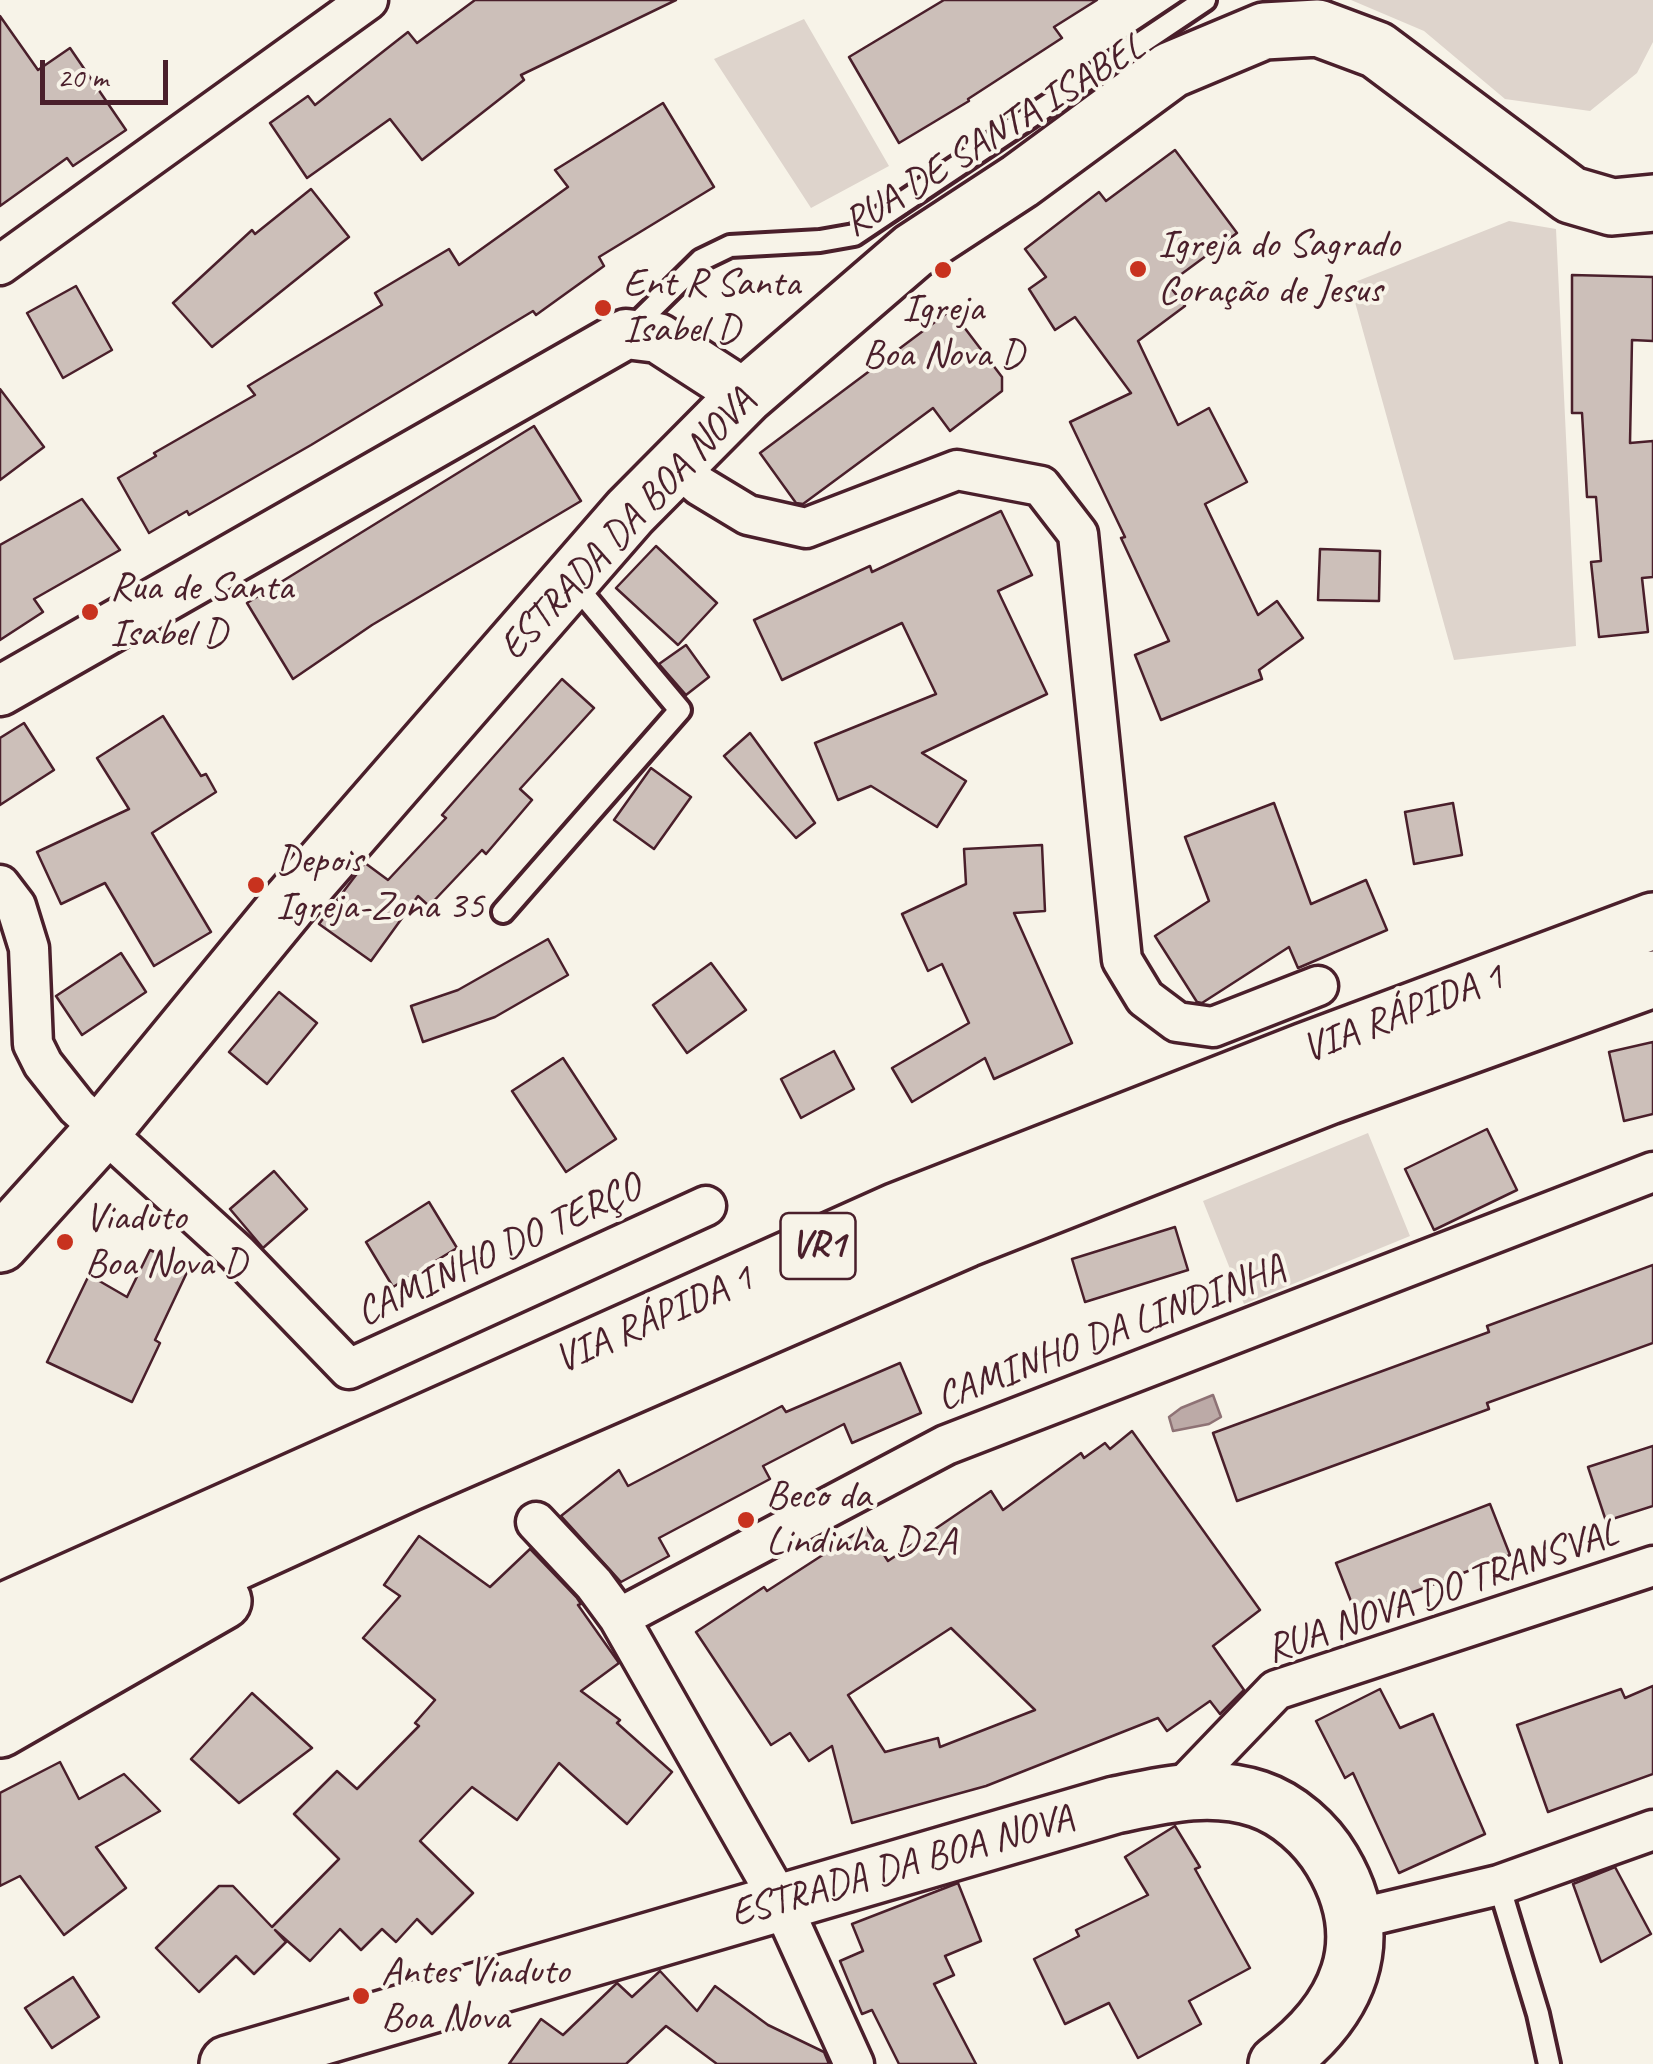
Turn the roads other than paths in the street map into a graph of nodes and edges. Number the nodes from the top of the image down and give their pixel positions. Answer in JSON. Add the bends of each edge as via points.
{"nodes":[{"id":1,"x":368,"y":0,"type":"edge"},
{"id":2,"x":1206,"y":0,"type":"edge"},
{"id":3,"x":1653,"y":202,"type":"edge"},
{"id":4,"x":0,"y":265,"type":"edge"},
{"id":5,"x":626,"y":334,"type":"junction"},
{"id":6,"x":746,"y":395,"type":"junction"},
{"id":7,"x":676,"y":465,"type":"junction"},
{"id":8,"x":571,"y":580,"type":"junction"},
{"id":9,"x":0,"y":691,"type":"edge"},
{"id":10,"x":0,"y":886,"type":"edge"},
{"id":11,"x":503,"y":912,"type":"dead end"},
{"id":12,"x":1653,"y":920,"type":"edge"},
{"id":13,"x":1653,"y":980,"type":"edge"},
{"id":14,"x":1318,"y":986,"type":"dead end"},
{"id":15,"x":104,"y":1129,"type":"junction"},
{"id":16,"x":1653,"y":1172,"type":"edge"},
{"id":17,"x":706,"y":1206,"type":"dead end"},
{"id":18,"x":0,"y":1244,"type":"edge"},
{"id":19,"x":408,"y":1484,"type":"junction"},
{"id":20,"x":536,"y":1522,"type":"dead end"},
{"id":21,"x":1653,"y":1566,"type":"edge"},
{"id":22,"x":0,"y":1613,"type":"edge"},
{"id":23,"x":619,"y":1618,"type":"junction"},
{"id":24,"x":0,"y":1670,"type":"edge"},
{"id":25,"x":0,"y":1729,"type":"edge"},
{"id":26,"x":1179,"y":1791,"type":"junction"},
{"id":27,"x":1653,"y":1830,"type":"edge"},
{"id":28,"x":1499,"y":1885,"type":"junction"},
{"id":29,"x":780,"y":1903,"type":"junction"},
{"id":30,"x":1356,"y":1919,"type":"junction"},
{"id":31,"x":283,"y":2055,"type":"edge"},
{"id":32,"x":228,"y":2064,"type":"edge"},
{"id":33,"x":854,"y":2064,"type":"edge"},
{"id":34,"x":1277,"y":2064,"type":"edge"},
{"id":35,"x":1548,"y":2064,"type":"edge"}],
"edges":[{"from":1,"to":4,"type":"street"},
{"from":2,"to":5,"type":"lane","name":"RUA DE SANTA ISABEL","via":[[854,235],[730,246],[700,260]]},
{"from":3,"to":6,"type":"main road","name":"ESTRADA DA BOA NOVA","via":[[1612,207],[1571,195],[1377,50],[1318,28],[1264,31],[1171,70],[912,251]]},
{"from":5,"to":6,"type":"street","via":[[658,338]]},
{"from":5,"to":9,"type":"street","name":"RUA DE SANTA ISABEL"},
{"from":6,"to":7,"type":"main road","name":"ESTRADA DA BOA NOVA"},
{"from":7,"to":8,"type":"main road","name":"ESTRADA DA BOA NOVA"},
{"from":7,"to":14,"type":"street","via":[[748,515],[806,528],[957,470],[1041,486],[1078,534],[1122,960],[1145,998],[1177,1022],[1212,1027]]},
{"from":8,"to":11,"type":"lane","via":[[680,710]]},
{"from":8,"to":15,"type":"main road","name":"ESTRADA DA BOA NOVA","via":[[287,906]]},
{"from":10,"to":15,"type":"street","name":"CAMINHO DO TERÇO","via":[[16,906],[29,948],[32,1044],[77,1107]]},
{"from":12,"to":22,"type":"main road","name":"VIA RÁPIDA 1","number":"VR1","via":[[897,1211]]},
{"from":13,"to":19,"type":"main road","name":"VIA RÁPIDA 1","number":"VR1","via":[[1330,1096],[966,1239]]},
{"from":15,"to":17,"type":"street","name":"CAMINHO DO TERÇO","via":[[350,1369]]},
{"from":15,"to":18,"type":"main road","name":"ESTRADA DA BOA NOVA"},
{"from":16,"to":23,"type":"street","name":"CAMINHO DA LINDINHA","via":[[946,1445]]},
{"from":19,"to":24,"type":"main road","name":"VIA RÁPIDA 1","number":"VR1"},
{"from":19,"to":25,"type":"main road","via":[[243,1589]]},
{"from":20,"to":23,"type":"street"},
{"from":21,"to":26,"type":"street","name":"RUA NOVA DO TRANSVAL","via":[[1276,1690]]},
{"from":23,"to":29,"type":"street"},
{"from":26,"to":29,"type":"main road","name":"ESTRADA DA BOA NOVA"},
{"from":26,"to":30,"type":"main road","name":"ESTRADA DA BOA NOVA","via":[[1261,1800],[1305,1826],[1346,1884]]},
{"from":27,"to":28,"type":"street"},
{"from":28,"to":30,"type":"street"},
{"from":28,"to":35,"type":"lane"},
{"from":29,"to":31,"type":"main road","name":"ESTRADA DA BOA NOVA"},
{"from":29,"to":33,"type":"street"},
{"from":30,"to":34,"type":"main road","name":"ESTRADA DA BOA NOVA","via":[[1356,1945],[1339,1999]]},
{"from":31,"to":32,"type":"main road","name":"ESTRADA DA BOA NOVA"}]}
